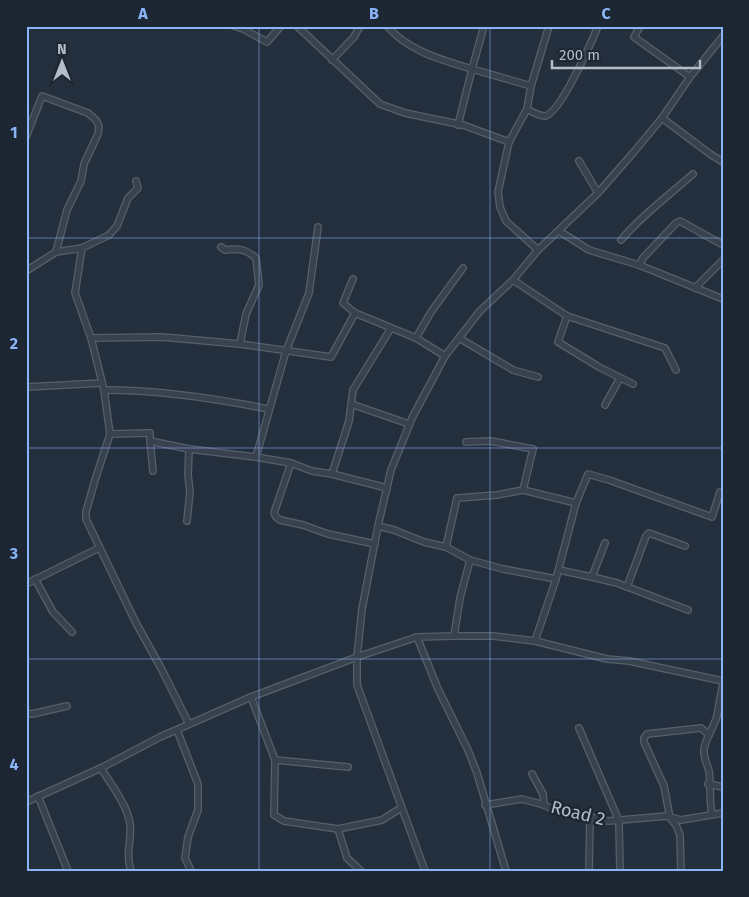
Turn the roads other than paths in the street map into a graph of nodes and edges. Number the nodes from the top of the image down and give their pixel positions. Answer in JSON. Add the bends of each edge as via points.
{"nodes":[{"id":1,"x":234,"y":26,"type":"edge"},
{"id":2,"x":281,"y":26,"type":"edge"},
{"id":3,"x":297,"y":26,"type":"edge"},
{"id":4,"x":360,"y":26,"type":"edge"},
{"id":5,"x":387,"y":26,"type":"edge"},
{"id":6,"x":484,"y":26,"type":"edge"},
{"id":7,"x":549,"y":26,"type":"edge"},
{"id":8,"x":598,"y":26,"type":"edge"},
{"id":9,"x":640,"y":26,"type":"edge"},
{"id":10,"x":723,"y":36,"type":"edge"},
{"id":11,"x":332,"y":60,"type":"junction"},
{"id":12,"x":472,"y":69,"type":"junction"},
{"id":13,"x":690,"y":77,"type":"junction"},
{"id":14,"x":531,"y":86,"type":"junction"},
{"id":15,"x":527,"y":109,"type":"junction"},
{"id":16,"x":662,"y":118,"type":"junction"},
{"id":17,"x":458,"y":124,"type":"junction"},
{"id":18,"x":26,"y":137,"type":"edge"},
{"id":19,"x":509,"y":142,"type":"junction"},
{"id":20,"x":578,"y":161,"type":"dead end"},
{"id":21,"x":723,"y":162,"type":"edge"},
{"id":22,"x":693,"y":174,"type":"dead end"},
{"id":23,"x":136,"y":181,"type":"dead end"},
{"id":24,"x":598,"y":193,"type":"junction"},
{"id":25,"x":318,"y":227,"type":"dead end"},
{"id":26,"x":559,"y":231,"type":"junction"},
{"id":27,"x":621,"y":240,"type":"dead end"},
{"id":28,"x":723,"y":245,"type":"edge"},
{"id":29,"x":221,"y":247,"type":"dead end"},
{"id":30,"x":82,"y":248,"type":"junction"},
{"id":31,"x":538,"y":250,"type":"junction"},
{"id":32,"x":56,"y":252,"type":"junction"},
{"id":33,"x":723,"y":260,"type":"edge"},
{"id":34,"x":639,"y":265,"type":"junction"},
{"id":35,"x":462,"y":268,"type":"dead end"},
{"id":36,"x":26,"y":271,"type":"edge"},
{"id":37,"x":353,"y":279,"type":"dead end"},
{"id":38,"x":513,"y":280,"type":"junction"},
{"id":39,"x":696,"y":288,"type":"junction"},
{"id":40,"x":723,"y":299,"type":"edge"},
{"id":41,"x":355,"y":313,"type":"junction"},
{"id":42,"x":568,"y":316,"type":"junction"},
{"id":43,"x":391,"y":328,"type":"junction"},
{"id":44,"x":91,"y":338,"type":"junction"},
{"id":45,"x":416,"y":338,"type":"junction"},
{"id":46,"x":459,"y":338,"type":"junction"},
{"id":47,"x":240,"y":344,"type":"junction"},
{"id":48,"x":286,"y":351,"type":"junction"},
{"id":49,"x":445,"y":356,"type":"junction"},
{"id":50,"x":676,"y":370,"type":"dead end"},
{"id":51,"x":538,"y":377,"type":"dead end"},
{"id":52,"x":620,"y":378,"type":"junction"},
{"id":53,"x":102,"y":383,"type":"junction"},
{"id":54,"x":633,"y":384,"type":"dead end"},
{"id":55,"x":26,"y":387,"type":"edge"},
{"id":56,"x":104,"y":390,"type":"junction"},
{"id":57,"x":351,"y":404,"type":"junction"},
{"id":58,"x":605,"y":405,"type":"dead end"},
{"id":59,"x":268,"y":410,"type":"junction"},
{"id":60,"x":410,"y":424,"type":"junction"},
{"id":61,"x":110,"y":434,"type":"junction"},
{"id":62,"x":150,"y":441,"type":"junction"},
{"id":63,"x":466,"y":442,"type":"dead end"},
{"id":64,"x":189,"y":449,"type":"junction"},
{"id":65,"x":256,"y":457,"type":"junction"},
{"id":66,"x":291,"y":463,"type":"junction"},
{"id":67,"x":153,"y":471,"type":"dead end"},
{"id":68,"x":332,"y":474,"type":"junction"},
{"id":69,"x":387,"y":488,"type":"junction"},
{"id":70,"x":523,"y":490,"type":"junction"},
{"id":71,"x":723,"y":492,"type":"edge"},
{"id":72,"x":576,"y":503,"type":"junction"},
{"id":73,"x":187,"y":521,"type":"dead end"},
{"id":74,"x":378,"y":526,"type":"junction"},
{"id":75,"x":605,"y":543,"type":"dead end"},
{"id":76,"x":375,"y":544,"type":"junction"},
{"id":77,"x":685,"y":546,"type":"dead end"},
{"id":78,"x":446,"y":547,"type":"junction"},
{"id":79,"x":99,"y":548,"type":"junction"},
{"id":80,"x":470,"y":560,"type":"junction"},
{"id":81,"x":559,"y":570,"type":"junction"},
{"id":82,"x":592,"y":577,"type":"junction"},
{"id":83,"x":35,"y":579,"type":"junction"},
{"id":84,"x":556,"y":579,"type":"junction"},
{"id":85,"x":26,"y":584,"type":"edge"},
{"id":86,"x":627,"y":587,"type":"junction"},
{"id":87,"x":688,"y":610,"type":"dead end"},
{"id":88,"x":72,"y":632,"type":"dead end"},
{"id":89,"x":454,"y":636,"type":"junction"},
{"id":90,"x":417,"y":638,"type":"junction"},
{"id":91,"x":535,"y":641,"type":"junction"},
{"id":92,"x":357,"y":657,"type":"junction"},
{"id":93,"x":723,"y":681,"type":"edge"},
{"id":94,"x":723,"y":685,"type":"edge"},
{"id":95,"x":251,"y":697,"type":"junction"},
{"id":96,"x":67,"y":706,"type":"dead end"},
{"id":97,"x":26,"y":713,"type":"edge"},
{"id":98,"x":189,"y":724,"type":"junction"},
{"id":99,"x":579,"y":728,"type":"dead end"},
{"id":100,"x":177,"y":730,"type":"junction"},
{"id":101,"x":709,"y":735,"type":"junction"},
{"id":102,"x":275,"y":760,"type":"junction"},
{"id":103,"x":348,"y":766,"type":"dead end"},
{"id":104,"x":101,"y":768,"type":"junction"},
{"id":105,"x":532,"y":774,"type":"dead end"},
{"id":106,"x":708,"y":784,"type":"junction"},
{"id":107,"x":723,"y":787,"type":"edge"},
{"id":108,"x":38,"y":796,"type":"junction"},
{"id":109,"x":26,"y":802,"type":"edge"},
{"id":110,"x":486,"y":805,"type":"junction"},
{"id":111,"x":544,"y":805,"type":"junction"},
{"id":112,"x":402,"y":808,"type":"junction"},
{"id":113,"x":723,"y":813,"type":"edge"},
{"id":114,"x":712,"y":814,"type":"junction"},
{"id":115,"x":590,"y":817,"type":"junction"},
{"id":116,"x":670,"y":818,"type":"junction"},
{"id":117,"x":619,"y":821,"type":"junction"},
{"id":118,"x":338,"y":829,"type":"junction"},
{"id":119,"x":68,"y":871,"type":"edge"},
{"id":120,"x":131,"y":871,"type":"edge"},
{"id":121,"x":191,"y":871,"type":"edge"},
{"id":122,"x":361,"y":871,"type":"edge"},
{"id":123,"x":425,"y":871,"type":"edge"},
{"id":124,"x":506,"y":871,"type":"edge"},
{"id":125,"x":590,"y":871,"type":"edge"},
{"id":126,"x":620,"y":871,"type":"edge"},
{"id":127,"x":681,"y":871,"type":"edge"}],
"edges":[{"from":1,"to":2,"type":"street","via":[[267,42]]},
{"from":3,"to":11,"type":"street"},
{"from":4,"to":11,"type":"street"},
{"from":5,"to":12,"type":"street","via":[[394,35],[417,49]]},
{"from":6,"to":12,"type":"street"},
{"from":7,"to":14,"type":"street"},
{"from":8,"to":15,"type":"street","via":[[553,112],[546,116]]},
{"from":9,"to":13,"type":"street","via":[[634,38]]},
{"from":10,"to":13,"type":"street"},
{"from":11,"to":17,"type":"street","via":[[380,104]]},
{"from":12,"to":14,"type":"street"},
{"from":12,"to":17,"type":"street"},
{"from":13,"to":16,"type":"street"},
{"from":14,"to":15,"type":"street"},
{"from":15,"to":19,"type":"street"},
{"from":16,"to":21,"type":"street"},
{"from":16,"to":24,"type":"street"},
{"from":17,"to":19,"type":"street"},
{"from":18,"to":32,"type":"street","via":[[42,96],[88,113],[99,126],[81,181],[67,210]]},
{"from":19,"to":31,"type":"street","via":[[498,192],[500,207],[506,221]]},
{"from":20,"to":24,"type":"street"},
{"from":22,"to":27,"type":"street","via":[[652,207]]},
{"from":23,"to":30,"type":"street","via":[[138,188],[128,198],[117,226],[108,235]]},
{"from":24,"to":26,"type":"street"},
{"from":25,"to":48,"type":"street","via":[[309,293]]},
{"from":26,"to":31,"type":"street"},
{"from":26,"to":34,"type":"street","via":[[589,250]]},
{"from":28,"to":34,"type":"street","via":[[680,221]]},
{"from":29,"to":47,"type":"street","via":[[249,252],[256,258],[259,285],[246,314]]},
{"from":30,"to":32,"type":"street"},
{"from":30,"to":44,"type":"street","via":[[75,293]]},
{"from":31,"to":38,"type":"street"},
{"from":32,"to":36,"type":"street"},
{"from":33,"to":39,"type":"street"},
{"from":34,"to":39,"type":"street"},
{"from":35,"to":45,"type":"street"},
{"from":37,"to":41,"type":"street","via":[[343,303]]},
{"from":38,"to":42,"type":"street"},
{"from":38,"to":46,"type":"street","via":[[480,311]]},
{"from":39,"to":40,"type":"street"},
{"from":41,"to":43,"type":"street"},
{"from":41,"to":48,"type":"street","via":[[331,357]]},
{"from":42,"to":50,"type":"street","via":[[665,348]]},
{"from":42,"to":52,"type":"street","via":[[558,342]]},
{"from":43,"to":45,"type":"street"},
{"from":43,"to":57,"type":"street","via":[[353,390]]},
{"from":44,"to":47,"type":"street","via":[[162,337]]},
{"from":44,"to":53,"type":"street"},
{"from":45,"to":49,"type":"street"},
{"from":46,"to":49,"type":"street"},
{"from":46,"to":51,"type":"street","via":[[513,370]]},
{"from":47,"to":48,"type":"street"},
{"from":48,"to":59,"type":"street"},
{"from":49,"to":60,"type":"street"},
{"from":52,"to":54,"type":"street"},
{"from":52,"to":58,"type":"street"},
{"from":53,"to":55,"type":"street"},
{"from":53,"to":56,"type":"street"},
{"from":56,"to":59,"type":"street","via":[[223,400]]},
{"from":56,"to":61,"type":"street"},
{"from":57,"to":60,"type":"street"},
{"from":57,"to":68,"type":"street","via":[[349,421]]},
{"from":59,"to":65,"type":"street"},
{"from":60,"to":69,"type":"street"},
{"from":61,"to":62,"type":"street","via":[[150,433]]},
{"from":61,"to":79,"type":"street","via":[[86,512]]},
{"from":62,"to":64,"type":"street"},
{"from":62,"to":67,"type":"street"},
{"from":63,"to":70,"type":"street","via":[[491,441],[533,449]]},
{"from":64,"to":65,"type":"street"},
{"from":64,"to":73,"type":"street"},
{"from":65,"to":66,"type":"street"},
{"from":66,"to":68,"type":"street"},
{"from":66,"to":76,"type":"street","via":[[274,513],[276,517]]},
{"from":68,"to":69,"type":"street"},
{"from":69,"to":74,"type":"street"},
{"from":70,"to":72,"type":"street"},
{"from":70,"to":78,"type":"street","via":[[497,496],[457,498]]},
{"from":71,"to":72,"type":"street","via":[[720,492],[712,517],[588,474]]},
{"from":72,"to":81,"type":"street"},
{"from":74,"to":76,"type":"street"},
{"from":74,"to":78,"type":"street"},
{"from":75,"to":82,"type":"street"},
{"from":76,"to":92,"type":"street","via":[[362,609]]},
{"from":77,"to":86,"type":"street","via":[[649,533]]},
{"from":78,"to":80,"type":"street"},
{"from":79,"to":83,"type":"street"},
{"from":79,"to":98,"type":"street"},
{"from":80,"to":84,"type":"street"},
{"from":80,"to":89,"type":"street"},
{"from":81,"to":82,"type":"street"},
{"from":81,"to":84,"type":"street"},
{"from":82,"to":86,"type":"street"},
{"from":83,"to":85,"type":"street"},
{"from":83,"to":88,"type":"street","via":[[48,606]]},
{"from":84,"to":91,"type":"street"},
{"from":86,"to":87,"type":"street"},
{"from":89,"to":90,"type":"street"},
{"from":89,"to":91,"type":"street"},
{"from":90,"to":92,"type":"street"},
{"from":90,"to":110,"type":"street","via":[[468,750]]},
{"from":91,"to":93,"type":"street","via":[[607,659]]},
{"from":92,"to":95,"type":"street"},
{"from":92,"to":112,"type":"street","via":[[357,685]]},
{"from":94,"to":101,"type":"street","via":[[717,716]]},
{"from":95,"to":98,"type":"street"},
{"from":95,"to":102,"type":"street"},
{"from":96,"to":97,"type":"street"},
{"from":98,"to":100,"type":"street"},
{"from":99,"to":117,"type":"street"},
{"from":100,"to":104,"type":"street"},
{"from":100,"to":121,"type":"street","via":[[198,784],[198,810],[188,837],[185,858]]},
{"from":101,"to":106,"type":"street","via":[[704,755]]},
{"from":101,"to":116,"type":"street","via":[[701,728],[645,736],[644,742],[668,798]]},
{"from":102,"to":103,"type":"street"},
{"from":102,"to":118,"type":"street","via":[[274,815],[284,821]]},
{"from":104,"to":108,"type":"street"},
{"from":104,"to":120,"type":"street","via":[[130,824],[127,854]]},
{"from":105,"to":111,"type":"street","via":[[543,794]]},
{"from":106,"to":107,"type":"street"},
{"from":106,"to":114,"type":"street"},
{"from":108,"to":109,"type":"street"},
{"from":108,"to":119,"type":"street"},
{"from":110,"to":111,"type":"street","name":"Road 2","via":[[522,799]]},
{"from":110,"to":124,"type":"street"},
{"from":111,"to":115,"type":"street","name":"Road 2"},
{"from":112,"to":118,"type":"street","via":[[382,820]]},
{"from":112,"to":123,"type":"street"},
{"from":113,"to":114,"type":"street","name":"Road 2"},
{"from":114,"to":116,"type":"street","name":"Road 2","via":[[681,820]]},
{"from":115,"to":117,"type":"street","name":"Road 2"},
{"from":115,"to":125,"type":"street"},
{"from":116,"to":117,"type":"street","name":"Road 2"},
{"from":116,"to":127,"type":"street","via":[[680,835]]},
{"from":117,"to":126,"type":"street"},
{"from":118,"to":122,"type":"street","via":[[347,858]]}]}
